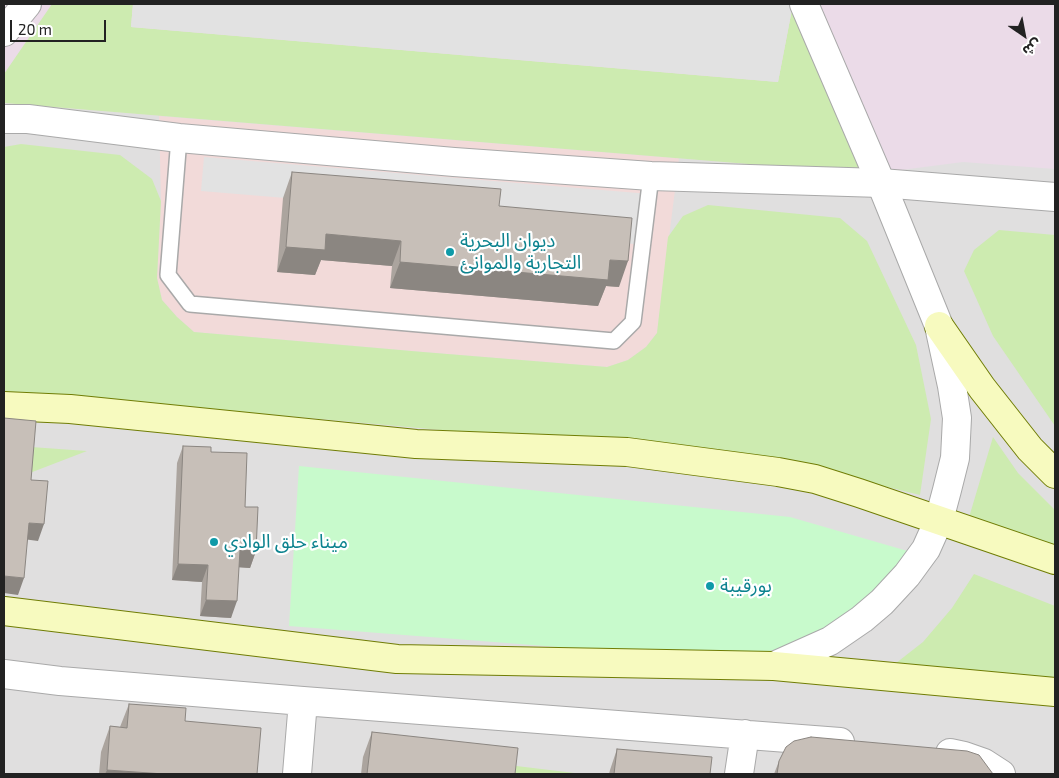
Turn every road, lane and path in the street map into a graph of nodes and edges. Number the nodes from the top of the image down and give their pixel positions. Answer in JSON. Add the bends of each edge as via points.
{"nodes":[{"id":1,"x":26,"y":4,"type":"edge"},
{"id":2,"x":804,"y":4,"type":"edge"},
{"id":3,"x":4,"y":32,"type":"edge"},
{"id":4,"x":4,"y":119,"type":"edge"},
{"id":5,"x":179,"y":138,"type":"junction"},
{"id":6,"x":651,"y":176,"type":"junction"},
{"id":7,"x":881,"y":183,"type":"junction"},
{"id":8,"x":1055,"y":197,"type":"edge"},
{"id":9,"x":939,"y":326,"type":"junction"},
{"id":10,"x":4,"y":406,"type":"edge"},
{"id":11,"x":1055,"y":474,"type":"edge"},
{"id":12,"x":939,"y":520,"type":"junction"},
{"id":13,"x":1055,"y":560,"type":"edge"},
{"id":14,"x":4,"y":611,"type":"edge"},
{"id":15,"x":774,"y":666,"type":"junction"},
{"id":16,"x":4,"y":674,"type":"edge"},
{"id":17,"x":1055,"y":692,"type":"edge"},
{"id":18,"x":303,"y":701,"type":"junction"},
{"id":19,"x":745,"y":734,"type":"junction"},
{"id":20,"x":864,"y":744,"type":"edge"},
{"id":21,"x":923,"y":749,"type":"edge"},
{"id":22,"x":297,"y":774,"type":"edge"},
{"id":23,"x":740,"y":774,"type":"edge"},
{"id":24,"x":1001,"y":774,"type":"edge"}],
"edges":[{"from":1,"to":3,"type":"street"},
{"from":2,"to":7,"type":"street"},
{"from":4,"to":5,"type":"street","via":[[28,119]]},
{"from":5,"to":6,"type":"street"},
{"from":5,"to":6,"type":"lane","via":[[168,275],[190,304],[614,341],[633,322]]},
{"from":6,"to":7,"type":"street"},
{"from":7,"to":8,"type":"street"},
{"from":7,"to":9,"type":"street"},
{"from":9,"to":11,"type":"main road","via":[[1030,450]]},
{"from":9,"to":12,"type":"street","via":[[957,418],[955,458]]},
{"from":10,"to":12,"type":"main road","via":[[70,409],[416,444],[627,452],[815,479]]},
{"from":12,"to":13,"type":"main road"},
{"from":12,"to":15,"type":"street","via":[[926,549],[882,602],[830,640]]},
{"from":14,"to":15,"type":"main road","via":[[397,659]]},
{"from":15,"to":17,"type":"main road"},
{"from":16,"to":18,"type":"street"},
{"from":18,"to":19,"type":"street"},
{"from":18,"to":22,"type":"street"},
{"from":19,"to":20,"type":"street"},
{"from":19,"to":23,"type":"street"},
{"from":21,"to":24,"type":"street","via":[[964,756]]}]}
